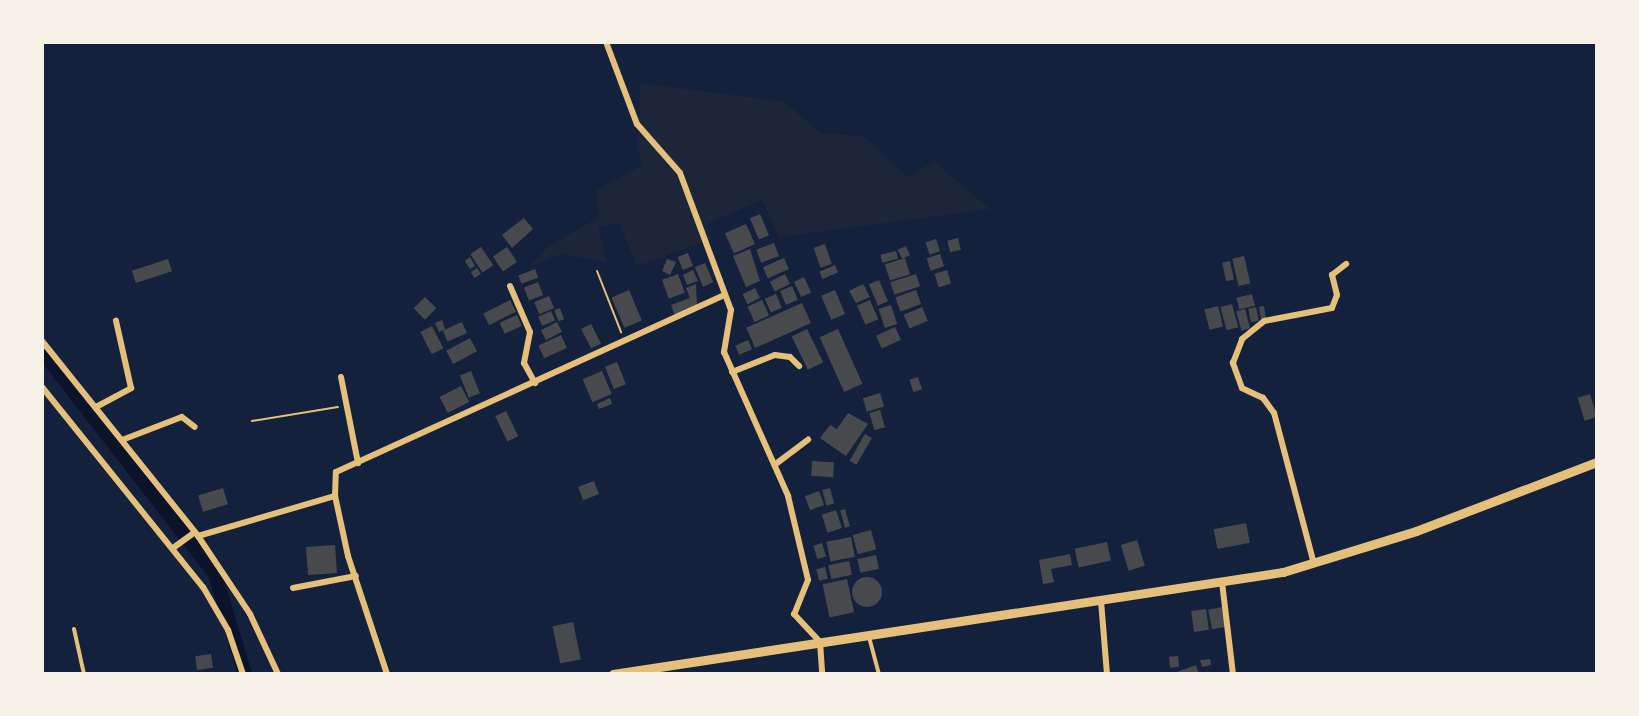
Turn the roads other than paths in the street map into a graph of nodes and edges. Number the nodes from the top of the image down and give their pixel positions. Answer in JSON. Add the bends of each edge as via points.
{"nodes":[{"id":1,"x":606,"y":42,"type":"edge"},
{"id":2,"x":1346,"y":264,"type":"dead end"},
{"id":3,"x":510,"y":286,"type":"dead end"},
{"id":4,"x":723,"y":296,"type":"junction"},
{"id":5,"x":116,"y":321,"type":"dead end"},
{"id":6,"x":42,"y":341,"type":"edge"},
{"id":7,"x":799,"y":366,"type":"dead end"},
{"id":8,"x":732,"y":372,"type":"junction"},
{"id":9,"x":341,"y":377,"type":"dead end"},
{"id":10,"x":535,"y":383,"type":"junction"},
{"id":11,"x":42,"y":387,"type":"edge"},
{"id":12,"x":96,"y":407,"type":"junction"},
{"id":13,"x":195,"y":427,"type":"dead end"},
{"id":14,"x":122,"y":440,"type":"junction"},
{"id":15,"x":808,"y":440,"type":"dead end"},
{"id":16,"x":1597,"y":462,"type":"edge"},
{"id":17,"x":358,"y":463,"type":"junction"},
{"id":18,"x":777,"y":463,"type":"junction"},
{"id":19,"x":335,"y":496,"type":"junction"},
{"id":20,"x":194,"y":535,"type":"junction"},
{"id":21,"x":173,"y":548,"type":"junction"},
{"id":22,"x":1314,"y":565,"type":"junction"},
{"id":23,"x":356,"y":576,"type":"junction"},
{"id":24,"x":1222,"y":582,"type":"junction"},
{"id":25,"x":293,"y":588,"type":"dead end"},
{"id":26,"x":1101,"y":601,"type":"junction"},
{"id":27,"x":74,"y":629,"type":"dead end"},
{"id":28,"x":868,"y":634,"type":"junction"},
{"id":29,"x":820,"y":642,"type":"junction"},
{"id":30,"x":84,"y":674,"type":"edge"},
{"id":31,"x":243,"y":674,"type":"edge"},
{"id":32,"x":278,"y":674,"type":"edge"},
{"id":33,"x":387,"y":674,"type":"edge"},
{"id":34,"x":613,"y":674,"type":"edge"},
{"id":35,"x":822,"y":674,"type":"edge"},
{"id":36,"x":879,"y":674,"type":"edge"},
{"id":37,"x":1107,"y":674,"type":"edge"},
{"id":38,"x":1233,"y":674,"type":"edge"}],
"edges":[{"from":1,"to":4,"type":"street","via":[[637,124],[680,174]]},
{"from":2,"to":22,"type":"street","via":[[1332,275],[1337,295],[1332,308],[1264,321],[1242,339],[1233,363],[1242,388],[1263,398],[1274,413]]},
{"from":3,"to":10,"type":"street","via":[[530,332],[524,363]]},
{"from":4,"to":8,"type":"street","via":[[733,322],[724,352]]},
{"from":4,"to":10,"type":"street"},
{"from":5,"to":12,"type":"street","via":[[131,388]]},
{"from":6,"to":12,"type":"street"},
{"from":7,"to":8,"type":"street","via":[[790,357],[775,355]]},
{"from":8,"to":18,"type":"street"},
{"from":9,"to":17,"type":"street"},
{"from":10,"to":17,"type":"street"},
{"from":11,"to":21,"type":"street"},
{"from":12,"to":14,"type":"street"},
{"from":13,"to":14,"type":"street","via":[[182,417]]},
{"from":14,"to":20,"type":"street"},
{"from":15,"to":18,"type":"street"},
{"from":16,"to":22,"type":"street"},
{"from":17,"to":19,"type":"street","via":[[336,472]]},
{"from":18,"to":29,"type":"street","via":[[808,580],[794,614]]},
{"from":19,"to":20,"type":"street"},
{"from":19,"to":23,"type":"street"},
{"from":20,"to":21,"type":"street"},
{"from":20,"to":32,"type":"street","via":[[250,614]]},
{"from":21,"to":31,"type":"street","via":[[221,616]]},
{"from":22,"to":24,"type":"street"},
{"from":23,"to":25,"type":"street"},
{"from":23,"to":33,"type":"street"},
{"from":24,"to":26,"type":"street"},
{"from":24,"to":38,"type":"street"},
{"from":26,"to":28,"type":"street"},
{"from":26,"to":37,"type":"street"},
{"from":27,"to":30,"type":"lane"},
{"from":28,"to":29,"type":"street"},
{"from":28,"to":36,"type":"lane"},
{"from":29,"to":34,"type":"street"},
{"from":29,"to":35,"type":"street"}]}
